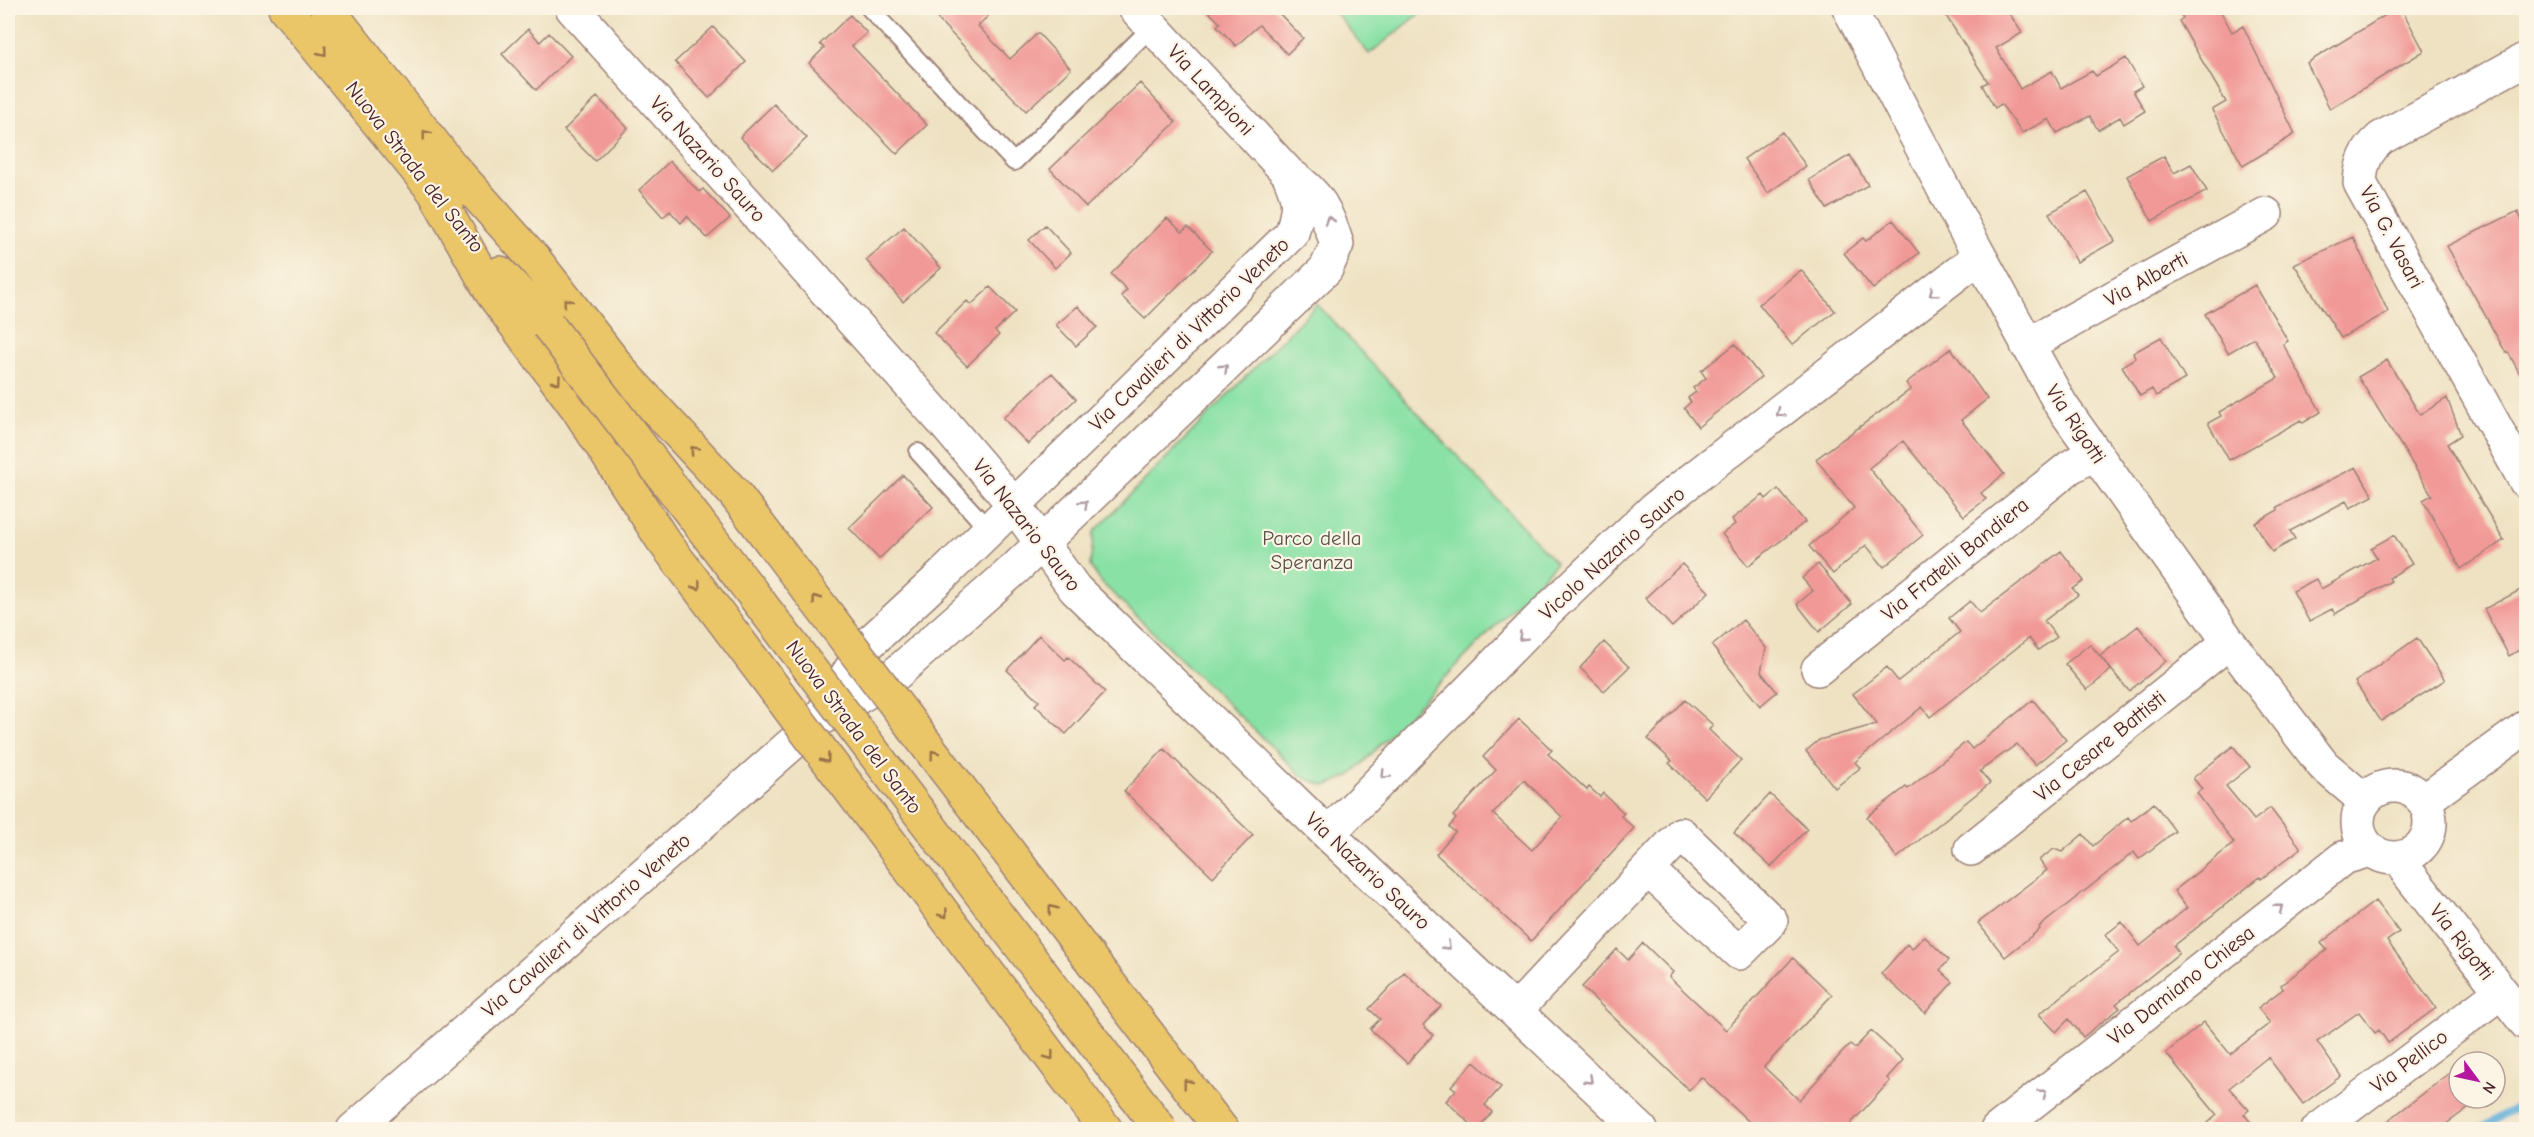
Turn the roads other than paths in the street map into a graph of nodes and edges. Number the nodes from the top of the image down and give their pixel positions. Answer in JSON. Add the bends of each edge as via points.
{"nodes":[{"id":1,"x":285,"y":8,"type":"edge"},
{"id":2,"x":327,"y":8,"type":"edge"},
{"id":3,"x":572,"y":8,"type":"edge"},
{"id":4,"x":869,"y":8,"type":"edge"},
{"id":5,"x":1848,"y":8,"type":"edge"},
{"id":6,"x":1144,"y":17,"type":"edge"},
{"id":7,"x":2526,"y":59,"type":"edge"},
{"id":8,"x":1288,"y":173,"type":"junction"},
{"id":9,"x":442,"y":179,"type":"junction"},
{"id":10,"x":2266,"y":214,"type":"dead end"},
{"id":11,"x":1980,"y":258,"type":"junction"},
{"id":12,"x":2027,"y":345,"type":"junction"},
{"id":13,"x":918,"y":452,"type":"dead end"},
{"id":14,"x":2095,"y":453,"type":"junction"},
{"id":15,"x":2526,"y":482,"type":"edge"},
{"id":16,"x":1014,"y":505,"type":"junction"},
{"id":17,"x":988,"y":529,"type":"junction"},
{"id":18,"x":1042,"y":544,"type":"junction"},
{"id":19,"x":2229,"y":642,"type":"junction"},
{"id":20,"x":1818,"y":669,"type":"dead end"},
{"id":21,"x":819,"y":720,"type":"junction"},
{"id":22,"x":2526,"y":727,"type":"edge"},
{"id":23,"x":2364,"y":800,"type":"junction"},
{"id":24,"x":2424,"y":801,"type":"junction"},
{"id":25,"x":1328,"y":834,"type":"junction"},
{"id":26,"x":1971,"y":849,"type":"dead end"},
{"id":27,"x":2370,"y":850,"type":"junction"},
{"id":28,"x":2404,"y":857,"type":"junction"},
{"id":29,"x":1648,"y":870,"type":"dead end"},
{"id":30,"x":2501,"y":992,"type":"junction"},
{"id":31,"x":1516,"y":1010,"type":"junction"},
{"id":32,"x":2526,"y":1023,"type":"edge"},
{"id":33,"x":353,"y":1130,"type":"edge"},
{"id":34,"x":1106,"y":1130,"type":"edge"},
{"id":35,"x":1161,"y":1130,"type":"edge"},
{"id":36,"x":1222,"y":1130,"type":"edge"},
{"id":37,"x":1641,"y":1130,"type":"edge"},
{"id":38,"x":1997,"y":1130,"type":"edge"},
{"id":39,"x":2318,"y":1130,"type":"edge"}],
"edges":[{"from":1,"to":9,"type":"highway","name":"Nuova Strada del Santo","one_way":true},
{"from":9,"to":2,"type":"highway","name":"Nuova Strada del Santo","one_way":true},
{"from":3,"to":16,"type":"street","name":"Via Nazario Sauro"},
{"from":4,"to":6,"type":"lane","via":[[1014,162]]},
{"from":5,"to":11,"type":"street","name":"Via Rigotti"},
{"from":6,"to":8,"type":"street","name":"Via Lampioni"},
{"from":7,"to":15,"type":"street","name":"Via G. Vasari","via":[[2381,138],[2364,158],[2360,183]]},
{"from":8,"to":16,"type":"street","name":"Via Cavalieri di Vittorio Veneto","via":[[1299,208],[1292,233]]},
{"from":18,"to":8,"type":"street","name":"Via Cavalieri di Vittorio Veneto","one_way":true,"via":[[1326,269],[1337,244],[1326,211],[1308,187]]},
{"from":9,"to":34,"type":"highway","one_way":true,"bridge":true,"via":[[492,293],[578,409],[662,539]]},
{"from":9,"to":35,"type":"highway","name":"Nuova Strada del Santo","bridge":true,"via":[[548,325]]},
{"from":36,"to":9,"type":"highway","one_way":true,"bridge":true,"via":[[734,493],[625,376],[535,260]]},
{"from":10,"to":12,"type":"street","name":"Via Alberti"},
{"from":11,"to":12,"type":"street","name":"Via Rigotti"},
{"from":11,"to":25,"type":"street","name":"Vicolo Nazario Sauro","one_way":true,"via":[[1646,517]]},
{"from":12,"to":14,"type":"street","name":"Via Rigotti","via":[[2061,405]]},
{"from":13,"to":17,"type":"lane"},
{"from":14,"to":19,"type":"street","name":"Via Rigotti"},
{"from":14,"to":20,"type":"street","name":"Via Fratelli Bandiera","via":[[2070,467]]},
{"from":16,"to":17,"type":"street","name":"Via Cavalieri di Vittorio Veneto"},
{"from":16,"to":18,"type":"street","name":"Via Nazario Sauro"},
{"from":17,"to":21,"type":"street","name":"Via Cavalieri di Vittorio Veneto","via":[[865,647]]},
{"from":18,"to":21,"type":"street","name":"Via Cavalieri di Vittorio Veneto","via":[[891,678]]},
{"from":18,"to":25,"type":"street","name":"Via Nazario Sauro","via":[[1075,590]]},
{"from":19,"to":23,"type":"street","name":"Via Rigotti","via":[[2323,765]]},
{"from":19,"to":26,"type":"street","name":"Via Cesare Battisti"},
{"from":21,"to":33,"type":"street","name":"Via Cavalieri di Vittorio Veneto"},
{"from":22,"to":24,"type":"street"},
{"from":23,"to":24,"type":"street","via":[[2389,785],[2409,788]]},
{"from":23,"to":27,"type":"street","via":[[2357,820],[2358,832]]},
{"from":24,"to":28,"type":"street","via":[[2430,822],[2428,833],[2423,844]]},
{"from":25,"to":31,"type":"street","name":"Via Nazario Sauro","one_way":true},
{"from":27,"to":28,"type":"street","via":[[2386,858]]},
{"from":38,"to":27,"type":"street","name":"Via Damiano Chiesa","one_way":true,"via":[[2343,858]]},
{"from":28,"to":30,"type":"street","name":"Via Rigotti","via":[[2408,873]]},
{"from":29,"to":31,"type":"street"},
{"from":30,"to":32,"type":"street","name":"Via Rigotti"},
{"from":30,"to":39,"type":"street","name":"Via Pellico"},
{"from":31,"to":37,"type":"street","name":"Via Nazario Sauro","one_way":true}]}
